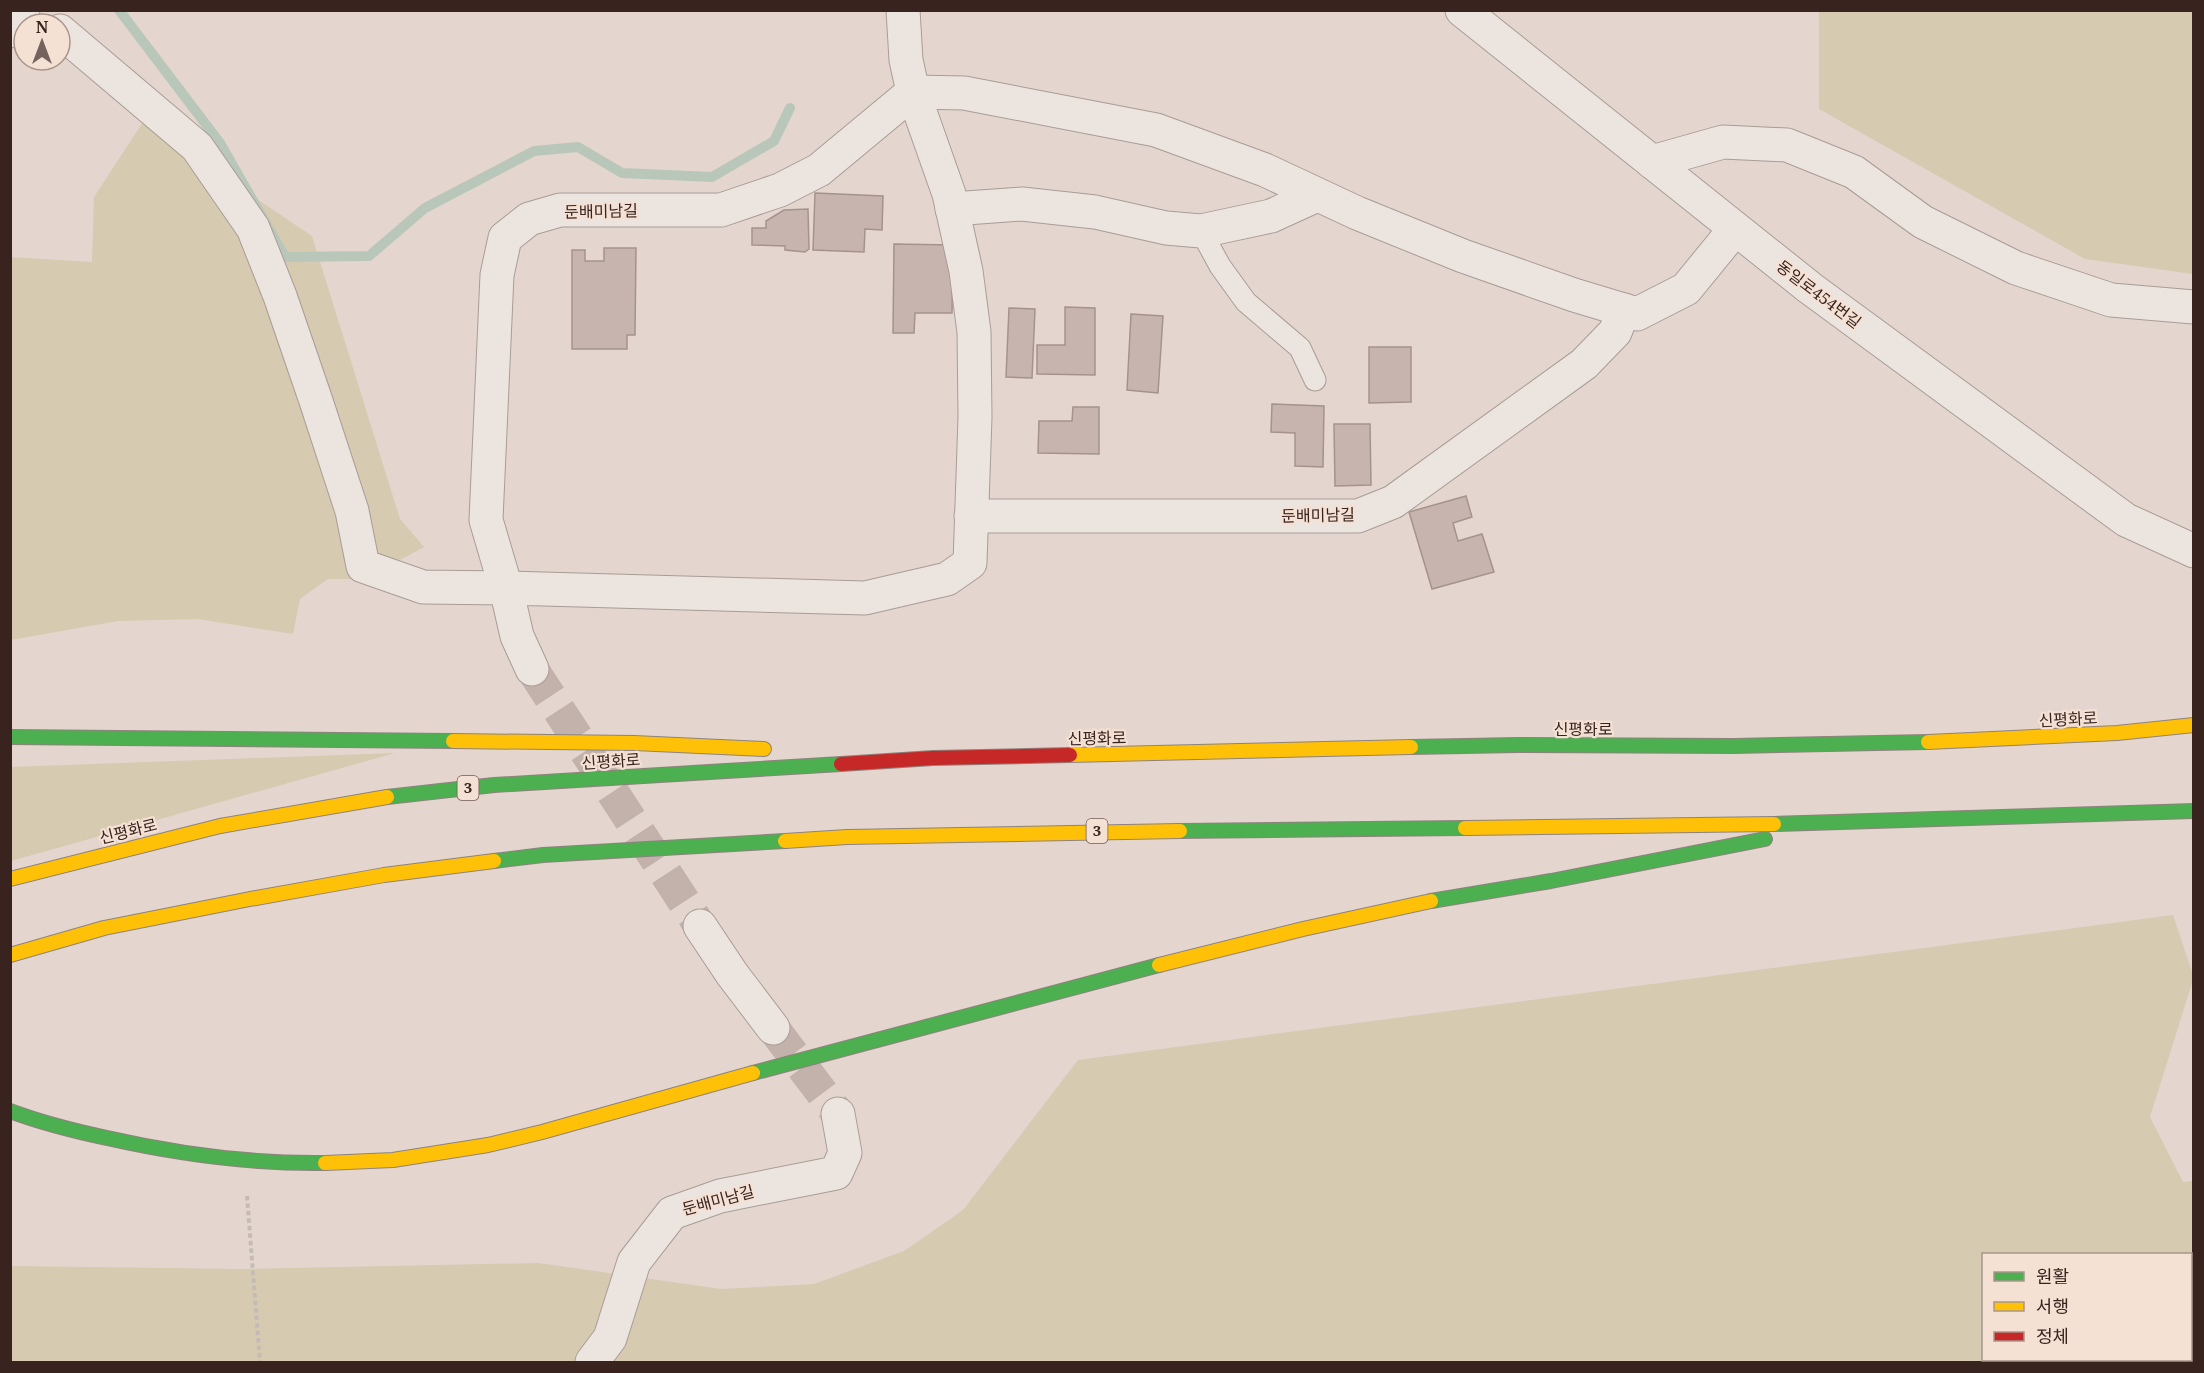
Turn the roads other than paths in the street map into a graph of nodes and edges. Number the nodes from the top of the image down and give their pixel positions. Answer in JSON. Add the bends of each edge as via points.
{"nodes":[{"id":1,"x":23,"y":10,"type":"edge"},
{"id":2,"x":903,"y":10,"type":"edge"},
{"id":3,"x":1462,"y":10,"type":"edge"},
{"id":4,"x":10,"y":32,"type":"edge"},
{"id":5,"x":72,"y":41,"type":"edge"},
{"id":6,"x":913,"y":92,"type":"junction"},
{"id":7,"x":1652,"y":162,"type":"junction"},
{"id":8,"x":1317,"y":195,"type":"junction"},
{"id":9,"x":952,"y":209,"type":"junction"},
{"id":10,"x":1736,"y":229,"type":"junction"},
{"id":11,"x":1201,"y":231,"type":"junction"},
{"id":12,"x":2193,"y":307,"type":"edge"},
{"id":13,"x":1624,"y":310,"type":"junction"},
{"id":14,"x":1315,"y":380,"type":"dead end"},
{"id":15,"x":971,"y":516,"type":"junction"},
{"id":16,"x":2193,"y":550,"type":"edge"},
{"id":17,"x":506,"y":588,"type":"junction"},
{"id":18,"x":532,"y":669,"type":"tunnel mouth"},
{"id":19,"x":2193,"y":725,"type":"edge"},
{"id":20,"x":10,"y":737,"type":"edge"},
{"id":21,"x":777,"y":750,"type":"dead end"},
{"id":22,"x":813,"y":752,"type":"dead end"},
{"id":23,"x":933,"y":758,"type":"junction"},
{"id":24,"x":2193,"y":811,"type":"edge"},
{"id":25,"x":1858,"y":820,"type":"junction"},
{"id":26,"x":10,"y":879,"type":"edge"},
{"id":27,"x":700,"y":926,"type":"tunnel mouth"},
{"id":28,"x":10,"y":955,"type":"edge"},
{"id":29,"x":773,"y":1028,"type":"tunnel mouth"},
{"id":30,"x":10,"y":1112,"type":"edge"},
{"id":31,"x":838,"y":1114,"type":"tunnel mouth"},
{"id":32,"x":592,"y":1362,"type":"edge"}],
"edges":[{"from":1,"to":4,"type":"street"},
{"from":2,"to":6,"type":"street","via":[[906,60]]},
{"from":3,"to":7,"type":"street","name":"동일로454번길"},
{"from":5,"to":17,"type":"street","via":[[196,147],[253,228],[280,296],[352,511],[363,566],[423,587]]},
{"from":6,"to":8,"type":"street","via":[[964,93],[1156,130],[1265,170]]},
{"from":6,"to":9,"type":"street"},
{"from":6,"to":17,"type":"street","name":"둔배미남길","via":[[819,170],[780,190],[721,210],[560,210],[529,219],[505,238],[497,275],[486,520]]},
{"from":7,"to":10,"type":"street","name":"동일로454번길"},
{"from":7,"to":12,"type":"street","via":[[1723,142],[1787,145],[1854,172],[1923,222],[2016,268],[2111,300]]},
{"from":8,"to":11,"type":"street","via":[[1271,216]]},
{"from":8,"to":13,"type":"street","via":[[1463,256]]},
{"from":9,"to":11,"type":"street","via":[[1022,204]]},
{"from":9,"to":15,"type":"street","via":[[974,332]]},
{"from":10,"to":13,"type":"street","via":[[1686,289],[1637,314]]},
{"from":10,"to":16,"type":"street","name":"동일로454번길","via":[[1810,288],[2126,520]]},
{"from":11,"to":14,"type":"lane","via":[[1246,302],[1300,348]]},
{"from":13,"to":15,"type":"street","name":"둔배미남길","via":[[1615,332],[1584,364],[1393,502],[1358,516]]},
{"from":15,"to":17,"type":"street","via":[[970,563],[946,579],[866,598]]},
{"from":17,"to":18,"type":"street","name":"둔배미남길","via":[[517,636]]},
{"from":19,"to":23,"type":"highway","name":"신평화로","number":"3","via":[[1940,742],[1518,745]]},
{"from":20,"to":21,"type":"highway","via":[[634,743]]},
{"from":22,"to":23,"type":"highway"},
{"from":23,"to":26,"type":"highway","name":"신평화로","number":"3","via":[[494,785],[362,800],[220,826]]},
{"from":24,"to":25,"type":"highway","number":"3"},
{"from":25,"to":28,"type":"highway","number":"3","via":[[847,837],[543,855],[384,875],[250,899],[104,928]]},
{"from":25,"to":30,"type":"highway","via":[[1303,928],[597,1117],[433,1155],[376,1161],[244,1161],[130,1143]]},
{"from":27,"to":29,"type":"street"},
{"from":31,"to":32,"type":"street","name":"둔배미남길","via":[[845,1153],[836,1173],[720,1196],[672,1213],[634,1262],[610,1338]]}]}
